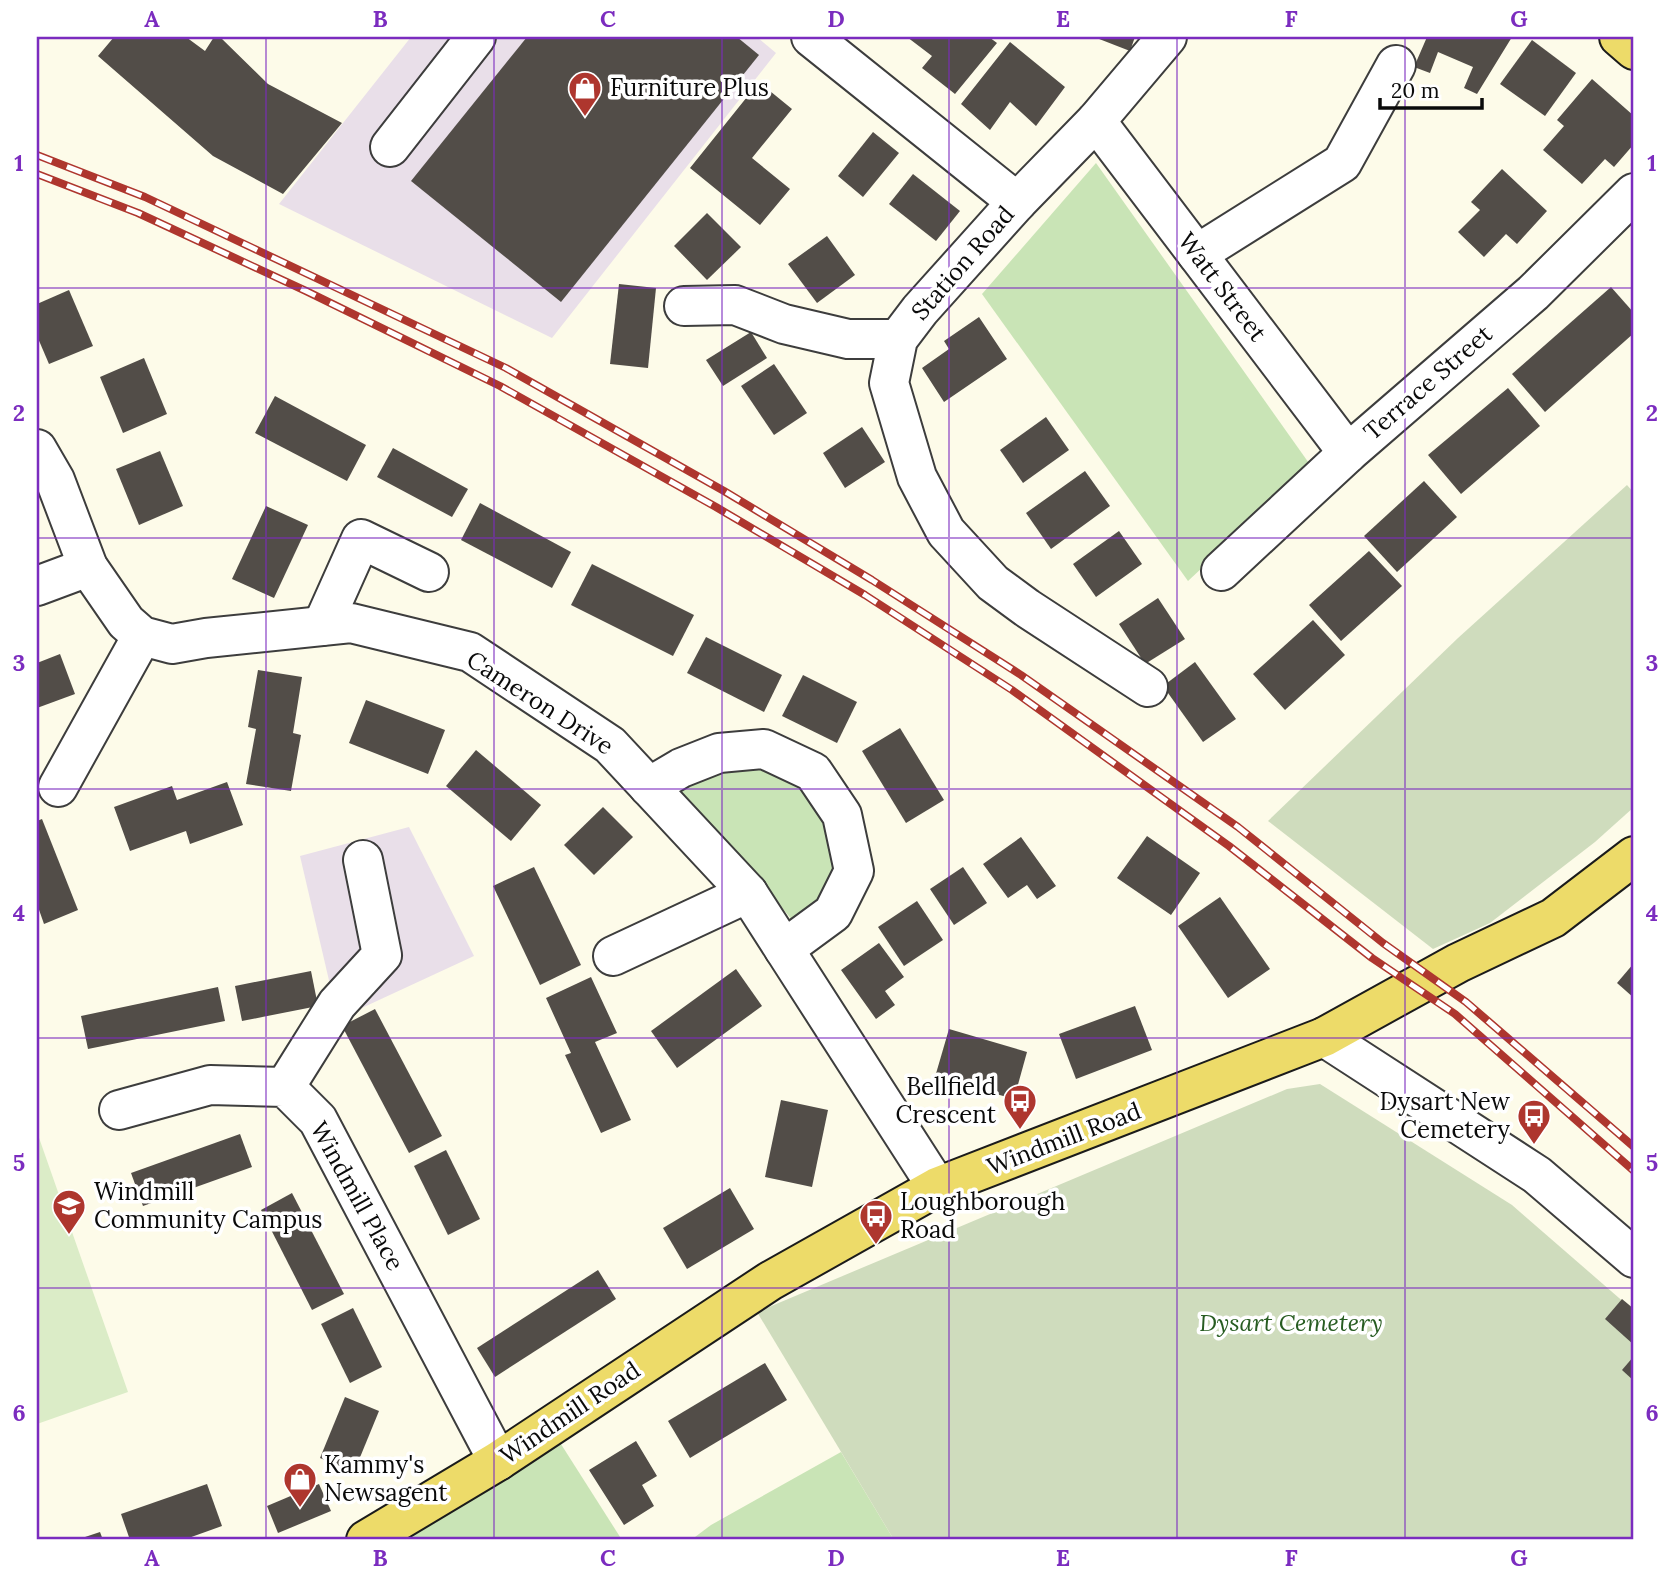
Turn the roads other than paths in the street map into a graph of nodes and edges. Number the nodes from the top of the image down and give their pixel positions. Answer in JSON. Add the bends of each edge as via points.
{"nodes":[{"id":1,"x":476,"y":37,"type":"edge"},
{"id":2,"x":811,"y":37,"type":"edge"},
{"id":3,"x":1167,"y":37,"type":"edge"},
{"id":4,"x":1619,"y":37,"type":"edge"},
{"id":5,"x":1634,"y":50,"type":"edge"},
{"id":6,"x":1396,"y":65,"type":"dead end"},
{"id":7,"x":1096,"y":121,"type":"junction"},
{"id":8,"x":390,"y":147,"type":"dead end"},
{"id":9,"x":1634,"y":193,"type":"edge"},
{"id":10,"x":1017,"y":202,"type":"junction"},
{"id":11,"x":1197,"y":254,"type":"junction"},
{"id":12,"x":684,"y":306,"type":"dead end"},
{"id":13,"x":898,"y":339,"type":"junction"},
{"id":14,"x":37,"y":449,"type":"edge"},
{"id":15,"x":1348,"y":453,"type":"junction"},
{"id":16,"x":88,"y":567,"type":"junction"},
{"id":17,"x":1221,"y":570,"type":"dead end"},
{"id":18,"x":429,"y":572,"type":"dead end"},
{"id":19,"x":37,"y":586,"type":"edge"},
{"id":20,"x":322,"y":626,"type":"junction"},
{"id":21,"x":142,"y":636,"type":"junction"},
{"id":22,"x":1148,"y":687,"type":"dead end"},
{"id":23,"x":58,"y":787,"type":"dead end"},
{"id":24,"x":649,"y":787,"type":"junction"},
{"id":25,"x":1634,"y":856,"type":"edge"},
{"id":26,"x":363,"y":860,"type":"dead end"},
{"id":27,"x":748,"y":893,"type":"junction"},
{"id":28,"x":784,"y":949,"type":"junction"},
{"id":29,"x":613,"y":956,"type":"dead end"},
{"id":30,"x":1324,"y":1037,"type":"junction"},
{"id":31,"x":285,"y":1087,"type":"junction"},
{"id":32,"x":119,"y":1110,"type":"dead end"},
{"id":33,"x":937,"y":1187,"type":"junction"},
{"id":34,"x":1634,"y":1258,"type":"edge"},
{"id":35,"x":498,"y":1461,"type":"junction"},
{"id":36,"x":366,"y":1540,"type":"edge"}],
"edges":[{"from":1,"to":8,"type":"street"},
{"from":2,"to":10,"type":"street"},
{"from":3,"to":7,"type":"street","name":"Station Road"},
{"from":4,"to":5,"type":"main road"},
{"from":6,"to":11,"type":"street","via":[[1342,163]]},
{"from":7,"to":10,"type":"street","name":"Station Road"},
{"from":7,"to":11,"type":"street","name":"Watt Street"},
{"from":9,"to":15,"type":"street","name":"Terrace Street","via":[[1533,293]]},
{"from":10,"to":13,"type":"street","name":"Station Road"},
{"from":11,"to":15,"type":"street","name":"Watt Street"},
{"from":12,"to":13,"type":"street","via":[[735,304],[784,324],[848,339]]},
{"from":13,"to":22,"type":"street","name":"Station Road","via":[[889,383],[917,477],[946,532],[993,583]]},
{"from":14,"to":16,"type":"street","via":[[55,480]]},
{"from":15,"to":17,"type":"street","name":"Terrace Street"},
{"from":16,"to":19,"type":"street"},
{"from":16,"to":21,"type":"street","via":[[126,622]]},
{"from":18,"to":20,"type":"street","via":[[361,539]]},
{"from":20,"to":21,"type":"street","name":"Cameron Drive","via":[[172,644]]},
{"from":20,"to":24,"type":"street","name":"Cameron Drive","via":[[351,622],[470,652],[610,745]]},
{"from":21,"to":23,"type":"street"},
{"from":24,"to":27,"type":"street","name":"Cameron Drive"},
{"from":24,"to":28,"type":"street","via":[[719,753],[764,749],[813,772],[842,815],[854,871],[834,913]]},
{"from":25,"to":30,"type":"main road","name":"Windmill Road","via":[[1553,918],[1458,963]]},
{"from":26,"to":31,"type":"street","via":[[382,955],[337,1004]]},
{"from":27,"to":28,"type":"street","name":"Cameron Drive"},
{"from":27,"to":29,"type":"street"},
{"from":28,"to":33,"type":"street","name":"Cameron Drive"},
{"from":30,"to":33,"type":"main road","name":"Windmill Road"},
{"from":30,"to":34,"type":"street","via":[[1537,1175]]},
{"from":31,"to":32,"type":"street","via":[[210,1085]]},
{"from":31,"to":35,"type":"street","name":"Windmill Place","via":[[318,1120]]},
{"from":33,"to":35,"type":"main road","name":"Windmill Road","via":[[770,1280]]},
{"from":35,"to":36,"type":"main road","name":"Windmill Road"}]}
